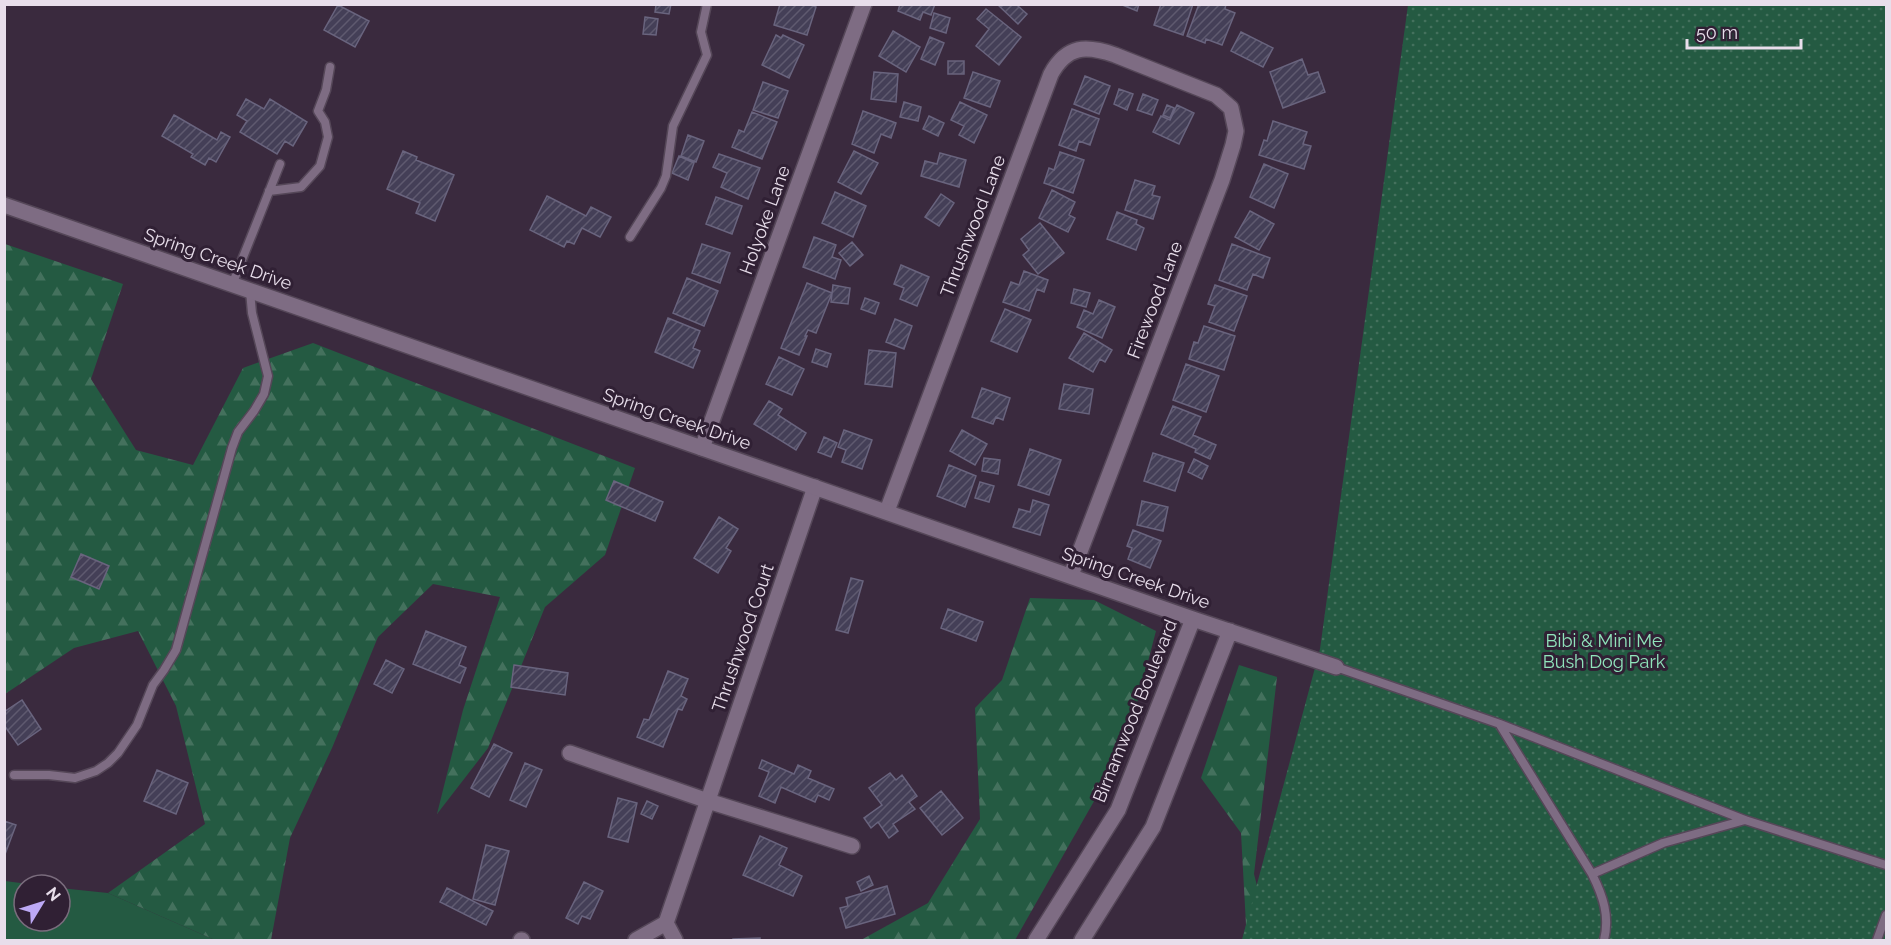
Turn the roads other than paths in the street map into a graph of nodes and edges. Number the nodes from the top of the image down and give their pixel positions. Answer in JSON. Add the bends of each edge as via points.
{"nodes":[{"id":1,"x":707,"y":4,"type":"edge"},
{"id":2,"x":864,"y":4,"type":"edge"},
{"id":3,"x":330,"y":67,"type":"dead end"},
{"id":4,"x":1163,"y":74,"type":"joint"},
{"id":5,"x":280,"y":164,"type":"dead end"},
{"id":6,"x":269,"y":191,"type":"junction"},
{"id":7,"x":4,"y":206,"type":"edge"},
{"id":8,"x":630,"y":237,"type":"dead end"},
{"id":9,"x":232,"y":285,"type":"junction"},
{"id":10,"x":250,"y":291,"type":"junction"},
{"id":11,"x":702,"y":448,"type":"junction"},
{"id":12,"x":815,"y":487,"type":"junction"},
{"id":13,"x":887,"y":511,"type":"junction"},
{"id":14,"x":1071,"y":575,"type":"junction"},
{"id":15,"x":1193,"y":619,"type":"junction"},
{"id":16,"x":1230,"y":631,"type":"junction"},
{"id":17,"x":1336,"y":667,"type":"joint"},
{"id":18,"x":1500,"y":724,"type":"junction"},
{"id":19,"x":570,"y":753,"type":"dead end"},
{"id":20,"x":14,"y":775,"type":"dead end"},
{"id":21,"x":708,"y":801,"type":"junction"},
{"id":22,"x":1745,"y":820,"type":"junction"},
{"id":23,"x":852,"y":846,"type":"dead end"},
{"id":24,"x":1887,"y":865,"type":"edge"},
{"id":25,"x":1592,"y":874,"type":"junction"},
{"id":26,"x":1887,"y":915,"type":"edge"},
{"id":27,"x":666,"y":923,"type":"junction"},
{"id":28,"x":636,"y":940,"type":"edge"},
{"id":29,"x":675,"y":940,"type":"edge"},
{"id":30,"x":1036,"y":940,"type":"edge"},
{"id":31,"x":1082,"y":940,"type":"edge"},
{"id":32,"x":1604,"y":940,"type":"edge"},
{"id":33,"x":1877,"y":940,"type":"edge"}],
"edges":[{"from":1,"to":8,"type":"lane","via":[[701,32],[707,55],[672,126],[661,188]]},
{"from":2,"to":11,"type":"street","name":"Holyoke Lane"},
{"from":3,"to":6,"type":"lane","via":[[318,111],[328,136],[320,166],[301,187]]},
{"from":4,"to":13,"type":"street","name":"Thrushwood Lane","via":[[1098,49],[1084,48],[1058,62]]},
{"from":4,"to":14,"type":"street","name":"Firewood Lane","via":[[1216,94],[1231,108],[1236,131],[1222,180]]},
{"from":5,"to":6,"type":"lane"},
{"from":6,"to":9,"type":"lane"},
{"from":7,"to":9,"type":"street","name":"Spring Creek Drive"},
{"from":9,"to":10,"type":"street","name":"Spring Creek Drive"},
{"from":10,"to":11,"type":"street","name":"Spring Creek Drive"},
{"from":10,"to":20,"type":"lane","via":[[268,376],[264,394],[232,448],[176,650],[153,685],[137,725],[108,763],[75,778]]},
{"from":11,"to":12,"type":"street","name":"Spring Creek Drive"},
{"from":12,"to":13,"type":"street","name":"Spring Creek Drive"},
{"from":12,"to":21,"type":"street","name":"Thrushwood Court"},
{"from":13,"to":14,"type":"street","name":"Spring Creek Drive"},
{"from":14,"to":15,"type":"street","name":"Spring Creek Drive"},
{"from":15,"to":16,"type":"street","name":"Spring Creek Drive"},
{"from":15,"to":30,"type":"street","name":"Birnamwood Boulevard","via":[[1118,810]]},
{"from":16,"to":17,"type":"street","name":"Spring Creek Drive"},
{"from":16,"to":31,"type":"street","via":[[1153,827]]},
{"from":17,"to":18,"type":"lane"},
{"from":18,"to":22,"type":"lane"},
{"from":18,"to":25,"type":"lane"},
{"from":19,"to":21,"type":"street"},
{"from":21,"to":23,"type":"street"},
{"from":21,"to":27,"type":"street","name":"Thrushwood Court"},
{"from":22,"to":24,"type":"lane"},
{"from":22,"to":25,"type":"lane","via":[[1663,843]]},
{"from":25,"to":32,"type":"lane","via":[[1605,905]]},
{"from":26,"to":33,"type":"lane"},
{"from":27,"to":28,"type":"street"},
{"from":27,"to":29,"type":"street"}]}
